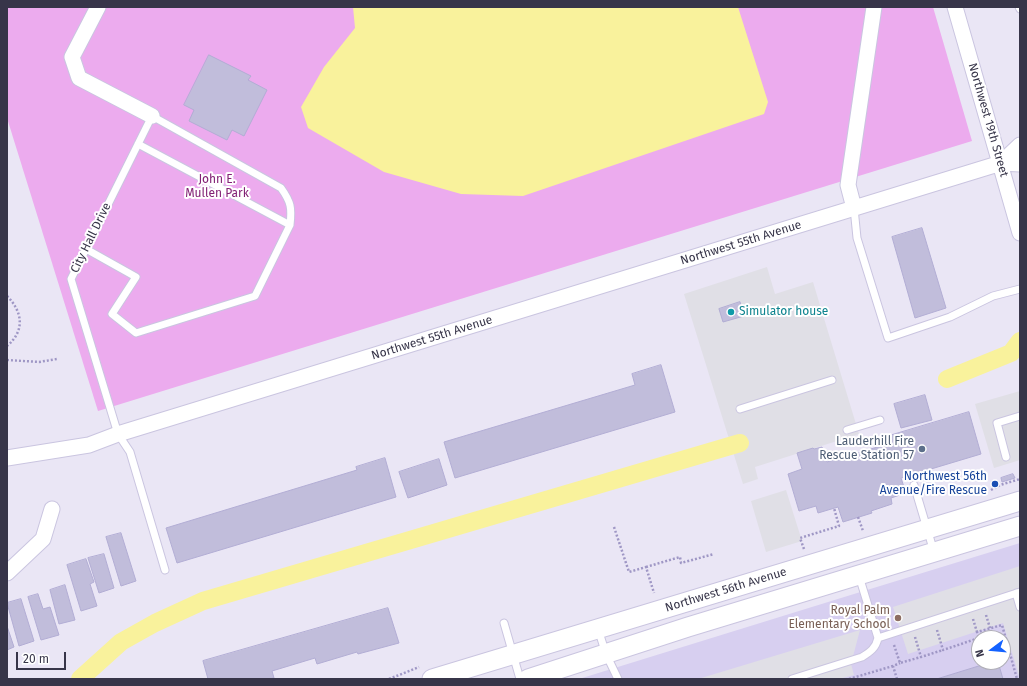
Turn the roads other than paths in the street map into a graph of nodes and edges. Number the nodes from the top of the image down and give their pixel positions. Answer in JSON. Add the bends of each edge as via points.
{"nodes":[{"id":1,"x":98,"y":7,"type":"edge"},
{"id":2,"x":874,"y":7,"type":"edge"},
{"id":3,"x":955,"y":7,"type":"edge"},
{"id":4,"x":152,"y":116,"type":"junction"},
{"id":5,"x":138,"y":144,"type":"junction"},
{"id":6,"x":1020,"y":145,"type":"edge"},
{"id":7,"x":1001,"y":163,"type":"junction"},
{"id":8,"x":1020,"y":164,"type":"edge"},
{"id":9,"x":854,"y":208,"type":"junction"},
{"id":10,"x":290,"y":225,"type":"junction"},
{"id":11,"x":1020,"y":233,"type":"edge"},
{"id":12,"x":86,"y":249,"type":"junction"},
{"id":13,"x":1020,"y":289,"type":"edge"},
{"id":14,"x":832,"y":380,"type":"dead end"},
{"id":15,"x":740,"y":409,"type":"dead end"},
{"id":16,"x":1020,"y":416,"type":"edge"},
{"id":17,"x":880,"y":420,"type":"dead end"},
{"id":18,"x":847,"y":430,"type":"dead end"},
{"id":19,"x":118,"y":434,"type":"junction"},
{"id":20,"x":1006,"y":457,"type":"dead end"},
{"id":21,"x":7,"y":458,"type":"edge"},
{"id":22,"x":914,"y":485,"type":"dead end"},
{"id":23,"x":1020,"y":501,"type":"edge"},
{"id":24,"x":52,"y":509,"type":"dead end"},
{"id":25,"x":1020,"y":526,"type":"edge"},
{"id":26,"x":927,"y":529,"type":"junction"},
{"id":27,"x":935,"y":552,"type":"junction"},
{"id":28,"x":164,"y":570,"type":"dead end"},
{"id":29,"x":7,"y":573,"type":"edge"},
{"id":30,"x":859,"y":575,"type":"junction"},
{"id":31,"x":1018,"y":593,"type":"edge"},
{"id":32,"x":1020,"y":607,"type":"edge"},
{"id":33,"x":504,"y":623,"type":"dead end"},
{"id":34,"x":598,"y":628,"type":"junction"},
{"id":35,"x":878,"y":638,"type":"junction"},
{"id":36,"x":513,"y":654,"type":"junction"},
{"id":37,"x":606,"y":654,"type":"junction"},
{"id":38,"x":432,"y":679,"type":"edge"},
{"id":39,"x":520,"y":679,"type":"edge"},
{"id":40,"x":528,"y":679,"type":"edge"},
{"id":41,"x":618,"y":679,"type":"edge"},
{"id":42,"x":792,"y":679,"type":"edge"}],
"edges":[{"from":1,"to":4,"type":"street","via":[[72,57],[78,78]]},
{"from":2,"to":9,"type":"street","via":[[848,185]]},
{"from":3,"to":7,"type":"street","name":"Northwest 19th Street"},
{"from":4,"to":5,"type":"lane","name":"City Hall Drive"},
{"from":4,"to":10,"type":"lane","via":[[281,188],[289,200]]},
{"from":5,"to":10,"type":"lane"},
{"from":5,"to":12,"type":"lane","name":"City Hall Drive"},
{"from":6,"to":7,"type":"street","name":"Northwest 55th Avenue"},
{"from":7,"to":8,"type":"street","name":"Northwest 55th Avenue"},
{"from":7,"to":9,"type":"street","name":"Northwest 55th Avenue"},
{"from":7,"to":11,"type":"street","name":"Northwest 19th Street"},
{"from":9,"to":13,"type":"lane","via":[[856,238],[888,338],[950,318],[993,296]]},
{"from":9,"to":19,"type":"street","name":"Northwest 55th Avenue"},
{"from":10,"to":12,"type":"lane","via":[[255,296],[136,333],[112,314],[136,277]]},
{"from":12,"to":19,"type":"lane","name":"City Hall Drive","via":[[70,279]]},
{"from":14,"to":15,"type":"lane"},
{"from":16,"to":20,"type":"lane","via":[[997,423]]},
{"from":17,"to":18,"type":"lane"},
{"from":19,"to":21,"type":"street","name":"Northwest 55th Avenue","via":[[89,444]]},
{"from":19,"to":28,"type":"lane","name":"City Hall Drive","via":[[130,452]]},
{"from":22,"to":26,"type":"lane"},
{"from":23,"to":26,"type":"street","name":"Northwest 56th Avenue"},
{"from":24,"to":29,"type":"street","via":[[43,539]]},
{"from":25,"to":27,"type":"street","name":"Northwest 56th Avenue"},
{"from":26,"to":27,"type":"lane"},
{"from":26,"to":34,"type":"street","name":"Northwest 56th Avenue"},
{"from":27,"to":30,"type":"street","name":"Northwest 56th Avenue"},
{"from":30,"to":35,"type":"lane"},
{"from":30,"to":37,"type":"street","name":"Northwest 56th Avenue"},
{"from":31,"to":32,"type":"lane"},
{"from":31,"to":35,"type":"lane"},
{"from":33,"to":36,"type":"lane"},
{"from":34,"to":36,"type":"street","name":"Northwest 56th Avenue"},
{"from":34,"to":37,"type":"lane"},
{"from":35,"to":42,"type":"lane","via":[[871,652],[862,657]]},
{"from":36,"to":38,"type":"street","name":"Northwest 56th Avenue"},
{"from":36,"to":39,"type":"lane"},
{"from":37,"to":40,"type":"street","name":"Northwest 56th Avenue"},
{"from":37,"to":41,"type":"lane"}]}
